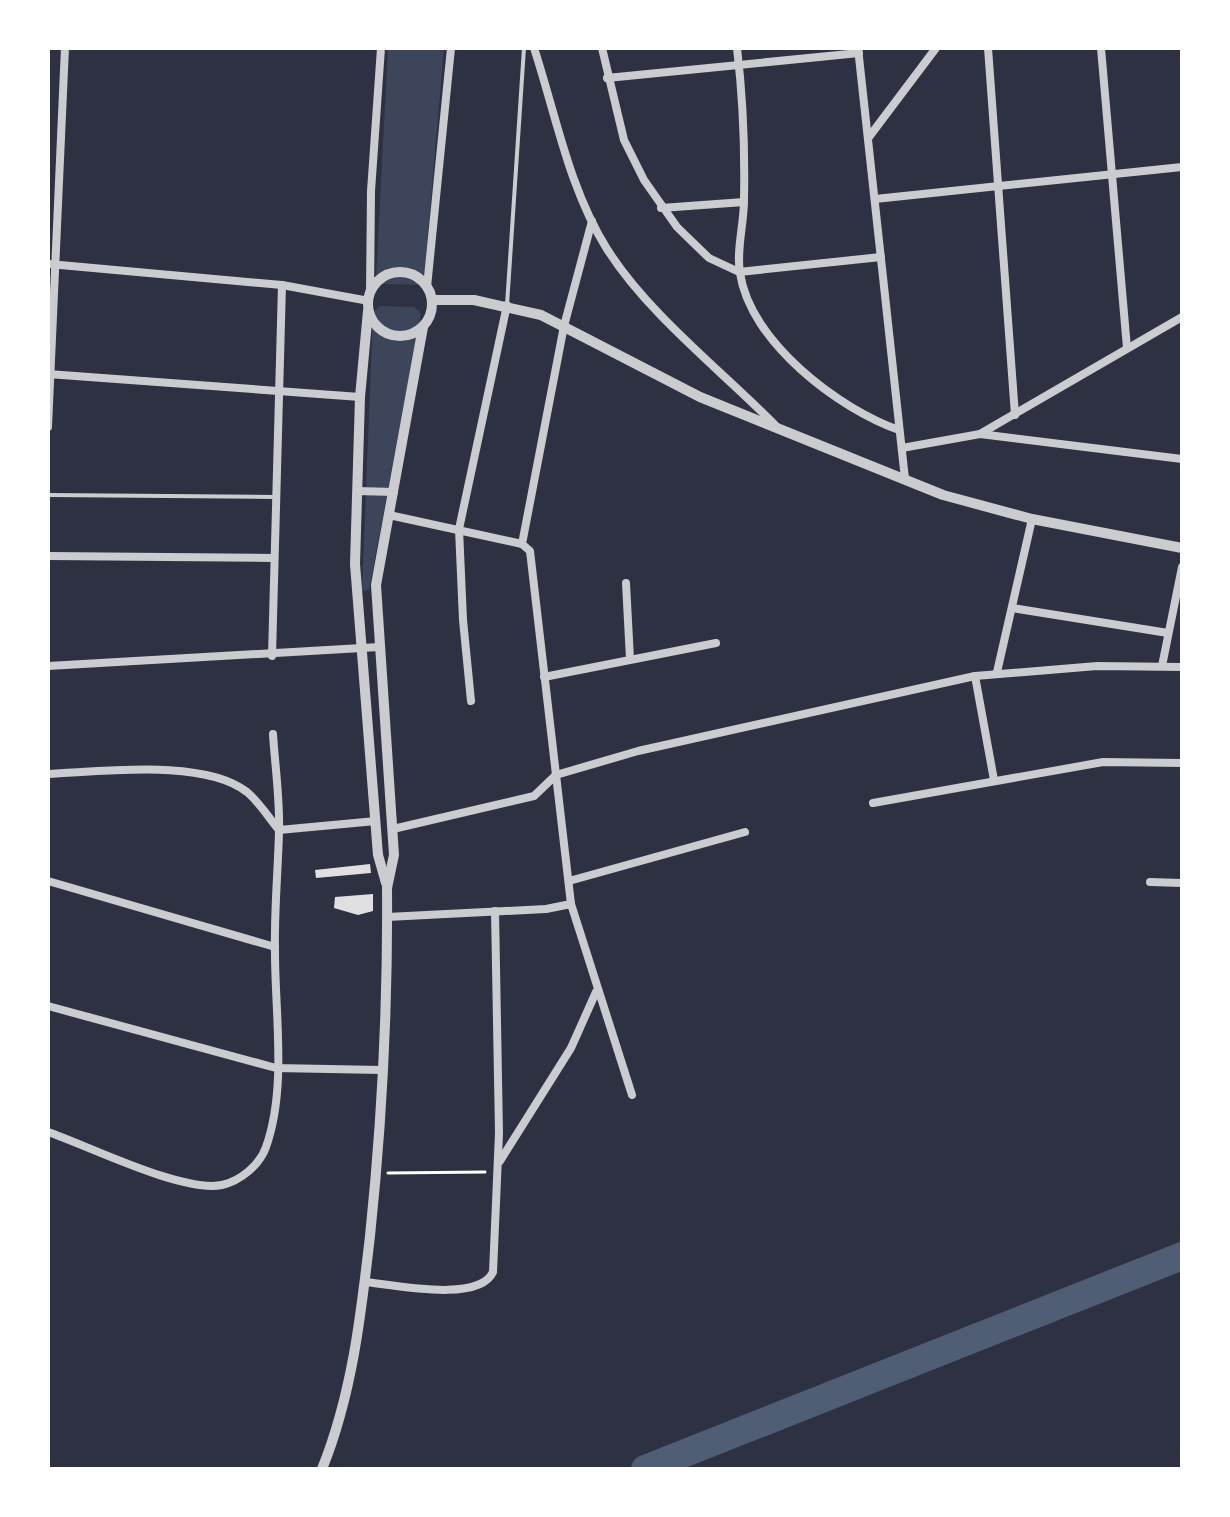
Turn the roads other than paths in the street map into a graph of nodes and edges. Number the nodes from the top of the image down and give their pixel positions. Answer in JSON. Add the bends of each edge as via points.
{"nodes":[{"id":1,"x":65,"y":48,"type":"edge"},
{"id":2,"x":381,"y":48,"type":"edge"},
{"id":3,"x":451,"y":48,"type":"edge"},
{"id":4,"x":524,"y":48,"type":"edge"},
{"id":5,"x":534,"y":48,"type":"edge"},
{"id":6,"x":602,"y":48,"type":"edge"},
{"id":7,"x":737,"y":48,"type":"edge"},
{"id":8,"x":936,"y":48,"type":"edge"},
{"id":9,"x":988,"y":48,"type":"edge"},
{"id":10,"x":1101,"y":48,"type":"edge"},
{"id":11,"x":858,"y":51,"type":"edge"},
{"id":12,"x":739,"y":64,"type":"junction"},
{"id":13,"x":607,"y":78,"type":"junction"},
{"id":14,"x":868,"y":137,"type":"junction"},
{"id":15,"x":1182,"y":167,"type":"edge"},
{"id":16,"x":1114,"y":175,"type":"junction"},
{"id":17,"x":1000,"y":186,"type":"junction"},
{"id":18,"x":875,"y":199,"type":"junction"},
{"id":19,"x":744,"y":202,"type":"junction"},
{"id":20,"x":661,"y":208,"type":"junction"},
{"id":21,"x":592,"y":221,"type":"junction"},
{"id":22,"x":881,"y":257,"type":"junction"},
{"id":23,"x":51,"y":264,"type":"edge"},
{"id":24,"x":739,"y":272,"type":"junction"},
{"id":25,"x":282,"y":285,"type":"junction"},
{"id":26,"x":427,"y":287,"type":"junction"},
{"id":27,"x":432,"y":300,"type":"junction"},
{"id":28,"x":369,"y":302,"type":"junction"},
{"id":29,"x":507,"y":305,"type":"junction"},
{"id":30,"x":1182,"y":317,"type":"edge"},
{"id":31,"x":564,"y":326,"type":"junction"},
{"id":32,"x":423,"y":327,"type":"junction"},
{"id":33,"x":1127,"y":348,"type":"junction"},
{"id":34,"x":49,"y":374,"type":"edge"},
{"id":35,"x":278,"y":394,"type":"junction"},
{"id":36,"x":360,"y":397,"type":"junction"},
{"id":37,"x":1015,"y":415,"type":"junction"},
{"id":38,"x":48,"y":427,"type":"edge"},
{"id":39,"x":780,"y":429,"type":"junction"},
{"id":40,"x":899,"y":430,"type":"junction"},
{"id":41,"x":980,"y":434,"type":"junction"},
{"id":42,"x":902,"y":448,"type":"junction"},
{"id":43,"x":1182,"y":459,"type":"edge"},
{"id":44,"x":905,"y":479,"type":"junction"},
{"id":45,"x":357,"y":491,"type":"junction"},
{"id":46,"x":394,"y":492,"type":"junction"},
{"id":47,"x":48,"y":495,"type":"edge"},
{"id":48,"x":275,"y":497,"type":"junction"},
{"id":49,"x":389,"y":515,"type":"junction"},
{"id":50,"x":1032,"y":519,"type":"junction"},
{"id":51,"x":459,"y":529,"type":"junction"},
{"id":52,"x":522,"y":544,"type":"junction"},
{"id":53,"x":1182,"y":548,"type":"edge"},
{"id":54,"x":48,"y":556,"type":"edge"},
{"id":55,"x":274,"y":558,"type":"junction"},
{"id":56,"x":1182,"y":567,"type":"edge"},
{"id":57,"x":626,"y":583,"type":"dead end"},
{"id":58,"x":376,"y":596,"type":"junction"},
{"id":59,"x":356,"y":597,"type":"junction"},
{"id":60,"x":1012,"y":608,"type":"junction"},
{"id":61,"x":1168,"y":633,"type":"junction"},
{"id":62,"x":716,"y":643,"type":"dead end"},
{"id":63,"x":379,"y":647,"type":"junction"},
{"id":64,"x":362,"y":649,"type":"junction"},
{"id":65,"x":272,"y":656,"type":"junction"},
{"id":66,"x":630,"y":659,"type":"junction"},
{"id":67,"x":48,"y":666,"type":"edge"},
{"id":68,"x":1162,"y":666,"type":"junction"},
{"id":69,"x":1182,"y":667,"type":"edge"},
{"id":70,"x":997,"y":672,"type":"junction"},
{"id":71,"x":975,"y":676,"type":"junction"},
{"id":72,"x":544,"y":677,"type":"junction"},
{"id":73,"x":471,"y":701,"type":"dead end"},
{"id":74,"x":273,"y":734,"type":"dead end"},
{"id":75,"x":1182,"y":763,"type":"edge"},
{"id":76,"x":48,"y":774,"type":"edge"},
{"id":77,"x":556,"y":775,"type":"junction"},
{"id":78,"x":994,"y":780,"type":"junction"},
{"id":79,"x":873,"y":803,"type":"dead end"},
{"id":80,"x":376,"y":821,"type":"junction"},
{"id":81,"x":393,"y":829,"type":"junction"},
{"id":82,"x":279,"y":830,"type":"junction"},
{"id":83,"x":745,"y":832,"type":"dead end"},
{"id":84,"x":48,"y":881,"type":"edge"},
{"id":85,"x":569,"y":881,"type":"junction"},
{"id":86,"x":1150,"y":882,"type":"dead end"},
{"id":87,"x":1182,"y":883,"type":"edge"},
{"id":88,"x":387,"y":888,"type":"junction"},
{"id":89,"x":571,"y":904,"type":"junction"},
{"id":90,"x":495,"y":911,"type":"junction"},
{"id":91,"x":387,"y":917,"type":"junction"},
{"id":92,"x":275,"y":947,"type":"junction"},
{"id":93,"x":597,"y":991,"type":"junction"},
{"id":94,"x":48,"y":1006,"type":"edge"},
{"id":95,"x":276,"y":1068,"type":"junction"},
{"id":96,"x":382,"y":1070,"type":"junction"},
{"id":97,"x":632,"y":1095,"type":"dead end"},
{"id":98,"x":48,"y":1132,"type":"edge"},
{"id":99,"x":499,"y":1167,"type":"junction"},
{"id":100,"x":365,"y":1282,"type":"junction"},
{"id":101,"x":322,"y":1469,"type":"edge"}],
"edges":[{"from":1,"to":23,"type":"street"},
{"from":2,"to":28,"type":"street"},
{"from":3,"to":26,"type":"street"},
{"from":4,"to":29,"type":"lane"},
{"from":5,"to":21,"type":"street"},
{"from":6,"to":13,"type":"street"},
{"from":7,"to":12,"type":"street"},
{"from":8,"to":14,"type":"street"},
{"from":9,"to":17,"type":"street"},
{"from":10,"to":16,"type":"street"},
{"from":11,"to":12,"type":"street"},
{"from":11,"to":14,"type":"street"},
{"from":12,"to":13,"type":"street"},
{"from":12,"to":19,"type":"street"},
{"from":13,"to":20,"type":"street","via":[[624,140]]},
{"from":14,"to":18,"type":"street"},
{"from":15,"to":16,"type":"street"},
{"from":16,"to":17,"type":"street"},
{"from":16,"to":33,"type":"street"},
{"from":17,"to":18,"type":"street"},
{"from":17,"to":37,"type":"street"},
{"from":18,"to":22,"type":"street"},
{"from":19,"to":20,"type":"street"},
{"from":19,"to":24,"type":"street"},
{"from":20,"to":24,"type":"street","via":[[709,258]]},
{"from":21,"to":31,"type":"street"},
{"from":21,"to":39,"type":"street","via":[[608,251],[660,312]]},
{"from":22,"to":24,"type":"street"},
{"from":22,"to":40,"type":"street"},
{"from":23,"to":25,"type":"street"},
{"from":23,"to":34,"type":"street"},
{"from":24,"to":40,"type":"street","via":[[757,315],[790,358],[844,404]]},
{"from":25,"to":28,"type":"street"},
{"from":25,"to":35,"type":"street"},
{"from":26,"to":27,"type":"street"},
{"from":26,"to":28,"type":"street","via":[[418,277],[390,273],[378,281]]},
{"from":27,"to":29,"type":"street"},
{"from":27,"to":32,"type":"street"},
{"from":28,"to":32,"type":"street","via":[[383,331],[410,335]]},
{"from":28,"to":36,"type":"street"},
{"from":29,"to":31,"type":"street"},
{"from":29,"to":51,"type":"street"},
{"from":30,"to":33,"type":"street"},
{"from":31,"to":39,"type":"street","via":[[700,397]]},
{"from":31,"to":52,"type":"street"},
{"from":32,"to":46,"type":"street"},
{"from":33,"to":37,"type":"street"},
{"from":34,"to":35,"type":"street"},
{"from":34,"to":38,"type":"street"},
{"from":35,"to":36,"type":"street"},
{"from":35,"to":48,"type":"street"},
{"from":36,"to":45,"type":"street"},
{"from":37,"to":41,"type":"street"},
{"from":39,"to":44,"type":"street"},
{"from":40,"to":42,"type":"street"},
{"from":41,"to":42,"type":"street"},
{"from":41,"to":43,"type":"street"},
{"from":42,"to":44,"type":"street"},
{"from":44,"to":50,"type":"street"},
{"from":45,"to":46,"type":"street"},
{"from":45,"to":59,"type":"street"},
{"from":46,"to":49,"type":"street"},
{"from":47,"to":48,"type":"lane"},
{"from":48,"to":55,"type":"street"},
{"from":49,"to":51,"type":"street"},
{"from":49,"to":58,"type":"street"},
{"from":50,"to":53,"type":"street"},
{"from":50,"to":60,"type":"street"},
{"from":51,"to":52,"type":"street"},
{"from":51,"to":73,"type":"street"},
{"from":52,"to":72,"type":"street","via":[[530,551]]},
{"from":54,"to":55,"type":"street"},
{"from":55,"to":65,"type":"street"},
{"from":56,"to":61,"type":"street"},
{"from":57,"to":66,"type":"street"},
{"from":58,"to":59,"type":"street"},
{"from":58,"to":63,"type":"street"},
{"from":59,"to":64,"type":"street"},
{"from":60,"to":61,"type":"street"},
{"from":60,"to":70,"type":"street"},
{"from":61,"to":68,"type":"street"},
{"from":62,"to":66,"type":"street"},
{"from":63,"to":64,"type":"street"},
{"from":63,"to":81,"type":"street"},
{"from":64,"to":65,"type":"street"},
{"from":64,"to":80,"type":"street"},
{"from":65,"to":67,"type":"street"},
{"from":66,"to":72,"type":"street"},
{"from":68,"to":69,"type":"street"},
{"from":68,"to":70,"type":"street"},
{"from":70,"to":71,"type":"street"},
{"from":71,"to":77,"type":"street","via":[[638,751]]},
{"from":71,"to":78,"type":"street"},
{"from":72,"to":77,"type":"street"},
{"from":74,"to":82,"type":"street"},
{"from":75,"to":78,"type":"street","via":[[1103,762]]},
{"from":76,"to":82,"type":"street","via":[[169,772],[217,778],[248,793]]},
{"from":77,"to":81,"type":"street","via":[[534,796]]},
{"from":77,"to":85,"type":"street"},
{"from":78,"to":79,"type":"street"},
{"from":80,"to":82,"type":"street"},
{"from":80,"to":88,"type":"street"},
{"from":81,"to":88,"type":"street"},
{"from":82,"to":92,"type":"street"},
{"from":83,"to":85,"type":"street"},
{"from":84,"to":92,"type":"street"},
{"from":85,"to":89,"type":"street"},
{"from":86,"to":87,"type":"street"},
{"from":88,"to":91,"type":"street"},
{"from":89,"to":90,"type":"street"},
{"from":89,"to":93,"type":"street"},
{"from":90,"to":91,"type":"street"},
{"from":90,"to":99,"type":"street"},
{"from":91,"to":96,"type":"street"},
{"from":92,"to":95,"type":"street"},
{"from":93,"to":97,"type":"street"},
{"from":93,"to":99,"type":"street","via":[[571,1048]]},
{"from":94,"to":95,"type":"street"},
{"from":95,"to":96,"type":"street"},
{"from":95,"to":98,"type":"street","via":[[274,1105],[261,1159],[223,1185],[175,1180]]},
{"from":96,"to":100,"type":"street"},
{"from":99,"to":100,"type":"street","via":[[489,1280],[470,1290]]},
{"from":100,"to":101,"type":"street","via":[[345,1403]]}]}
